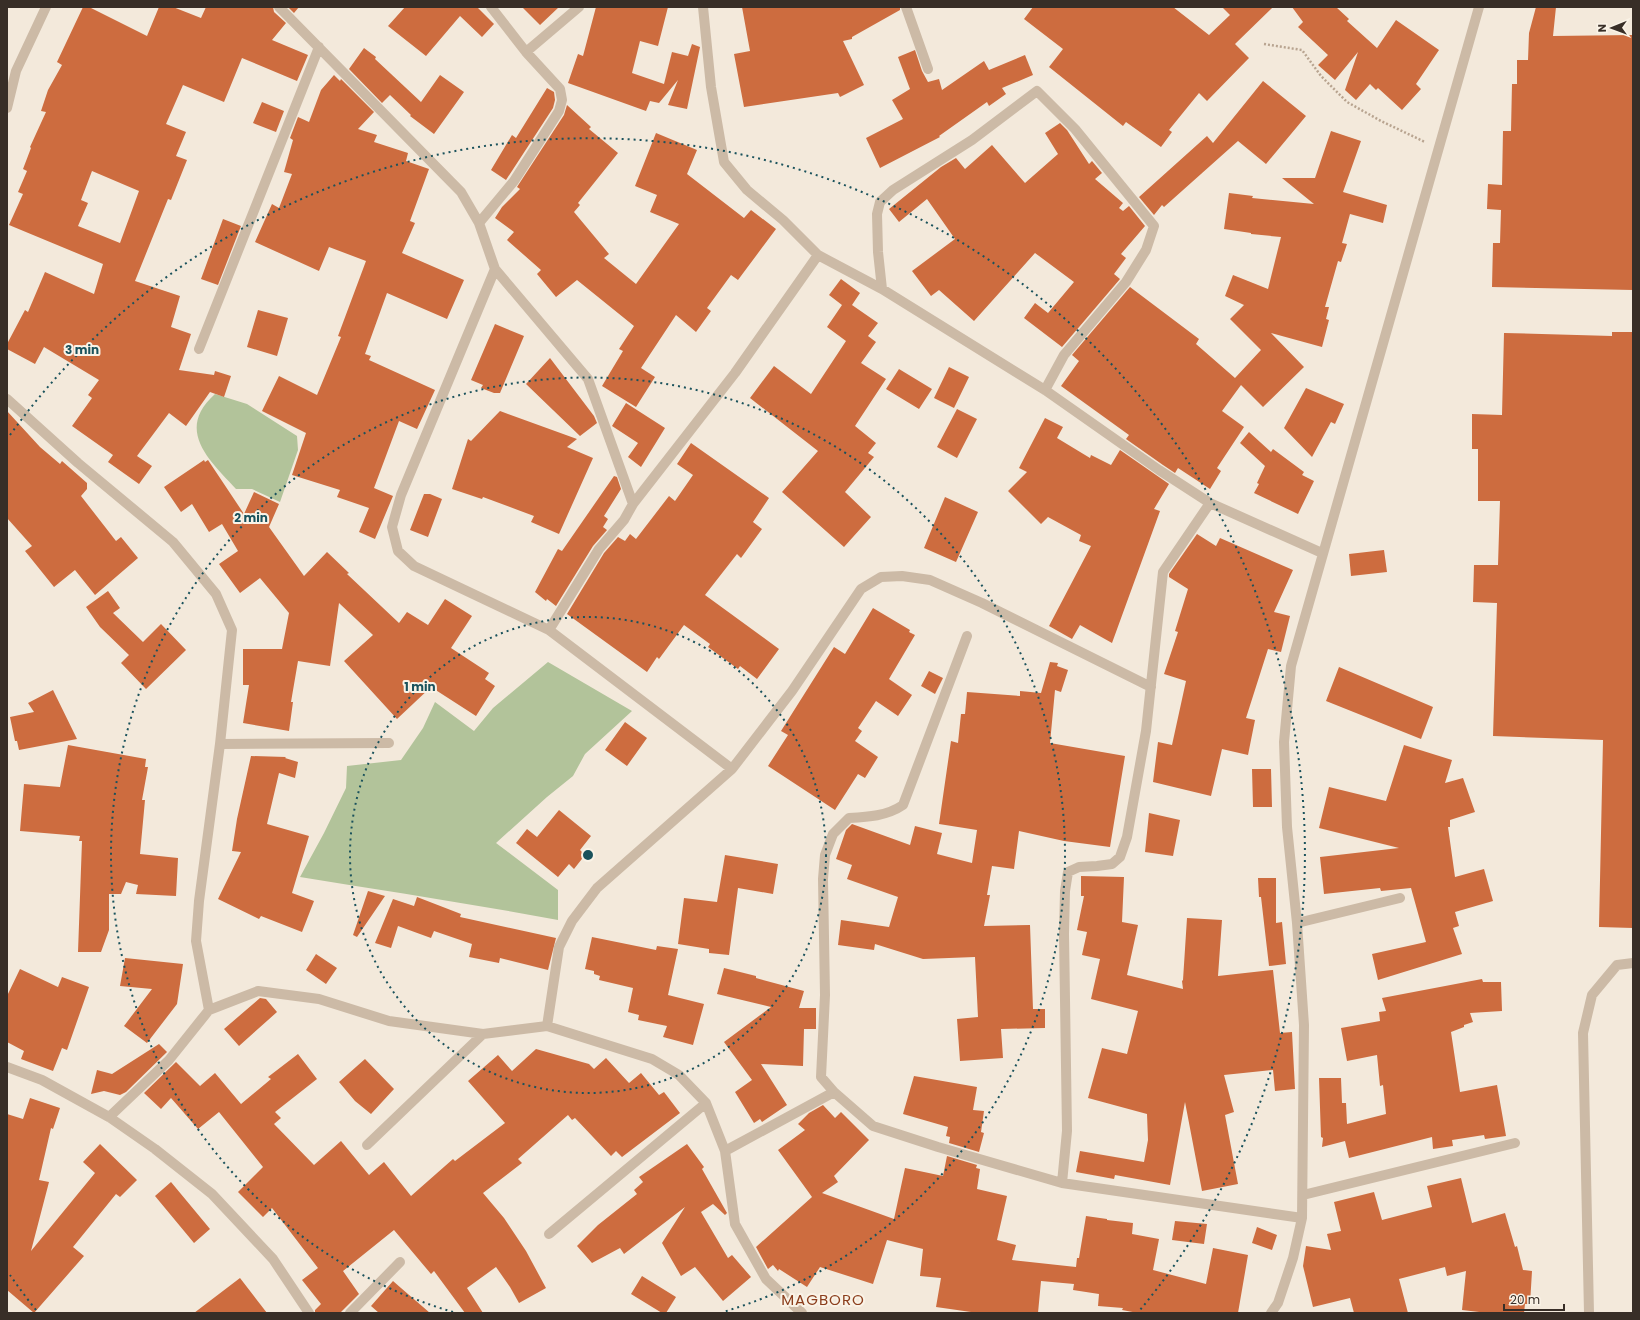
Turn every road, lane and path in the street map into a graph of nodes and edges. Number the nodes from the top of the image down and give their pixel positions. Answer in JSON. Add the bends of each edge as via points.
{"nodes":[{"id":1,"x":46,"y":7,"type":"edge"},
{"id":2,"x":279,"y":7,"type":"edge"},
{"id":3,"x":491,"y":7,"type":"edge"},
{"id":4,"x":579,"y":7,"type":"edge"},
{"id":5,"x":703,"y":7,"type":"edge"},
{"id":6,"x":906,"y":7,"type":"edge"},
{"id":7,"x":1480,"y":7,"type":"edge"},
{"id":8,"x":1264,"y":44,"type":"dead end"},
{"id":9,"x":319,"y":47,"type":"junction"},
{"id":10,"x":526,"y":52,"type":"junction"},
{"id":11,"x":928,"y":69,"type":"dead end"},
{"id":12,"x":7,"y":108,"type":"edge"},
{"id":13,"x":1438,"y":148,"type":"junction"},
{"id":14,"x":479,"y":223,"type":"junction"},
{"id":15,"x":818,"y":255,"type":"junction"},
{"id":16,"x":495,"y":269,"type":"junction"},
{"id":17,"x":882,"y":289,"type":"junction"},
{"id":18,"x":199,"y":349,"type":"dead end"},
{"id":19,"x":1045,"y":390,"type":"junction"},
{"id":20,"x":7,"y":400,"type":"edge"},
{"id":21,"x":1210,"y":503,"type":"junction"},
{"id":22,"x":633,"y":504,"type":"junction"},
{"id":23,"x":1322,"y":553,"type":"junction"},
{"id":24,"x":549,"y":630,"type":"junction"},
{"id":25,"x":967,"y":636,"type":"dead end"},
{"id":26,"x":1151,"y":686,"type":"junction"},
{"id":27,"x":389,"y":743,"type":"dead end"},
{"id":28,"x":220,"y":744,"type":"junction"},
{"id":29,"x":732,"y":769,"type":"junction"},
{"id":30,"x":1400,"y":898,"type":"dead end"},
{"id":31,"x":1296,"y":923,"type":"junction"},
{"id":32,"x":1633,"y":963,"type":"edge"},
{"id":33,"x":209,"y":1010,"type":"junction"},
{"id":34,"x":547,"y":1026,"type":"junction"},
{"id":35,"x":482,"y":1034,"type":"junction"},
{"id":36,"x":7,"y":1068,"type":"edge"},
{"id":37,"x":834,"y":1092,"type":"junction"},
{"id":38,"x":706,"y":1104,"type":"junction"},
{"id":39,"x":109,"y":1116,"type":"junction"},
{"id":40,"x":1515,"y":1143,"type":"dead end"},
{"id":41,"x":367,"y":1145,"type":"dead end"},
{"id":42,"x":725,"y":1151,"type":"junction"},
{"id":43,"x":1062,"y":1183,"type":"junction"},
{"id":44,"x":1303,"y":1195,"type":"junction"},
{"id":45,"x":1302,"y":1218,"type":"junction"},
{"id":46,"x":549,"y":1234,"type":"dead end"},
{"id":47,"x":400,"y":1262,"type":"dead end"},
{"id":48,"x":309,"y":1313,"type":"edge"},
{"id":49,"x":350,"y":1313,"type":"edge"},
{"id":50,"x":802,"y":1313,"type":"edge"},
{"id":51,"x":1271,"y":1313,"type":"edge"},
{"id":52,"x":1589,"y":1313,"type":"edge"}],
"edges":[{"from":1,"to":12,"type":"street","via":[[16,71]]},
{"from":2,"to":9,"type":"street"},
{"from":3,"to":10,"type":"street"},
{"from":4,"to":10,"type":"street"},
{"from":5,"to":15,"type":"street","via":[[724,162],[747,190],[783,220]]},
{"from":6,"to":11,"type":"street"},
{"from":7,"to":13,"type":"street"},
{"from":8,"to":13,"type":"path","via":[[1302,50],[1321,76],[1347,102]]},
{"from":9,"to":14,"type":"street","via":[[461,192]]},
{"from":9,"to":18,"type":"street"},
{"from":10,"to":14,"type":"street","via":[[560,89],[562,100],[559,111],[514,181]]},
{"from":13,"to":23,"type":"street","via":[[1374,380]]},
{"from":14,"to":16,"type":"street"},
{"from":15,"to":17,"type":"street"},
{"from":15,"to":22,"type":"street","via":[[735,373]]},
{"from":16,"to":22,"type":"street","via":[[588,379]]},
{"from":16,"to":24,"type":"street","via":[[401,495],[392,527],[398,551],[414,566]]},
{"from":17,"to":19,"type":"street"},
{"from":17,"to":19,"type":"street","via":[[877,237],[880,202],[893,190],[972,140],[1038,90],[1075,129],[1154,226],[1146,250],[1126,282],[1064,355]]},
{"from":19,"to":21,"type":"street"},
{"from":20,"to":28,"type":"street","via":[[173,542],[216,594],[232,630]]},
{"from":21,"to":23,"type":"street"},
{"from":21,"to":26,"type":"street","via":[[1163,572]]},
{"from":22,"to":24,"type":"street","via":[[624,520],[599,549]]},
{"from":23,"to":31,"type":"street","via":[[1291,666],[1284,742],[1287,827]]},
{"from":24,"to":29,"type":"street"},
{"from":25,"to":37,"type":"street","via":[[903,805],[870,817],[849,818],[833,834],[825,855],[825,995],[821,1077]]},
{"from":26,"to":29,"type":"street","via":[[930,580],[902,576],[881,577],[861,589],[792,692]]},
{"from":26,"to":43,"type":"street","via":[[1146,731],[1127,838],[1120,857],[1112,864],[1079,867],[1068,872],[1065,891],[1064,1019],[1066,1132]]},
{"from":27,"to":28,"type":"street"},
{"from":28,"to":33,"type":"street","via":[[196,941]]},
{"from":29,"to":34,"type":"street","via":[[597,888],[572,921],[559,947]]},
{"from":30,"to":31,"type":"street"},
{"from":31,"to":44,"type":"street","via":[[1304,1025]]},
{"from":32,"to":52,"type":"street","via":[[1617,965],[1592,995],[1583,1033]]},
{"from":33,"to":35,"type":"street","via":[[258,991],[319,999],[389,1021]]},
{"from":33,"to":39,"type":"street","via":[[169,1060]]},
{"from":34,"to":35,"type":"street"},
{"from":34,"to":38,"type":"street","via":[[652,1059],[679,1075]]},
{"from":35,"to":41,"type":"street"},
{"from":36,"to":39,"type":"street","via":[[42,1080]]},
{"from":37,"to":42,"type":"street"},
{"from":37,"to":43,"type":"street","via":[[873,1126]]},
{"from":38,"to":42,"type":"street"},
{"from":38,"to":46,"type":"street"},
{"from":39,"to":48,"type":"street","via":[[212,1194],[273,1259]]},
{"from":40,"to":44,"type":"street"},
{"from":42,"to":50,"type":"street","via":[[735,1224],[766,1279]]},
{"from":43,"to":45,"type":"street"},
{"from":44,"to":45,"type":"street"},
{"from":45,"to":51,"type":"street","via":[[1294,1258],[1278,1303]]},
{"from":47,"to":49,"type":"street"}]}
